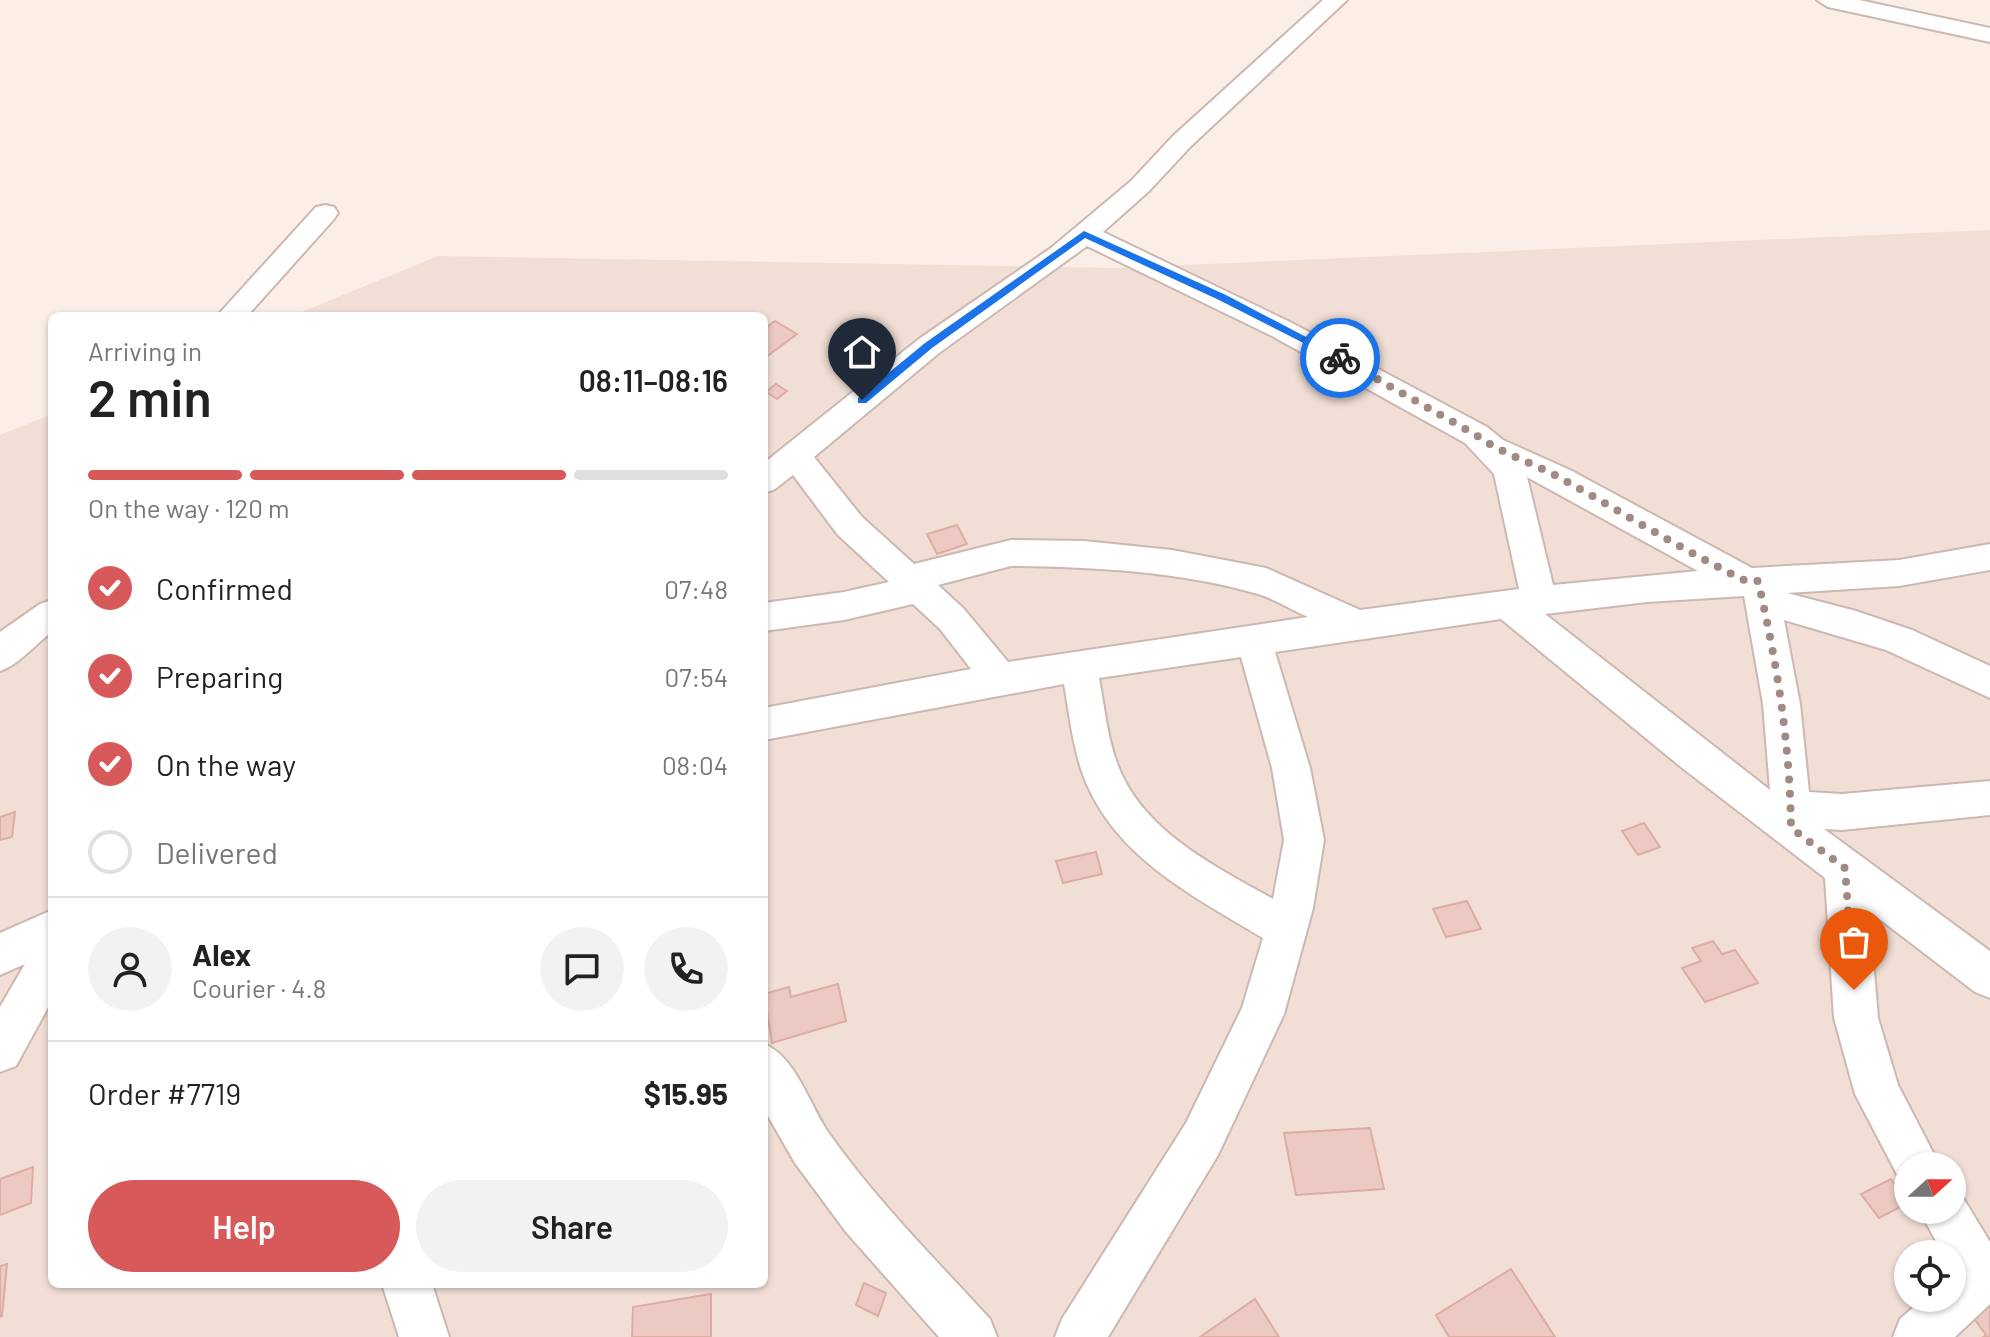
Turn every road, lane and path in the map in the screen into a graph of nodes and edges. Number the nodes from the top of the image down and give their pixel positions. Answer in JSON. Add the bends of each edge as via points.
{"nodes":[{"id":1,"x":1336,"y":0,"type":"edge"},
{"id":2,"x":1828,"y":0,"type":"edge"},
{"id":3,"x":1990,"y":35,"type":"edge"},
{"id":4,"x":325,"y":213,"type":"dead end"},
{"id":5,"x":1084,"y":234,"type":"junction"},
{"id":6,"x":235,"y":312,"type":"edge"},
{"id":7,"x":1494,"y":449,"type":"junction"},
{"id":8,"x":795,"y":455,"type":"junction"},
{"id":9,"x":768,"y":478,"type":"edge"},
{"id":10,"x":1990,"y":557,"type":"edge"},
{"id":11,"x":913,"y":584,"type":"junction"},
{"id":12,"x":1756,"y":588,"type":"junction"},
{"id":13,"x":1524,"y":602,"type":"junction"},
{"id":14,"x":768,"y":616,"type":"edge"},
{"id":15,"x":48,"y":617,"type":"edge"},
{"id":16,"x":1358,"y":625,"type":"junction"},
{"id":17,"x":1254,"y":641,"type":"junction"},
{"id":18,"x":0,"y":656,"type":"edge"},
{"id":19,"x":1079,"y":667,"type":"junction"},
{"id":20,"x":1000,"y":679,"type":"junction"},
{"id":21,"x":1990,"y":683,"type":"edge"},
{"id":22,"x":768,"y":723,"type":"edge"},
{"id":23,"x":1990,"y":798,"type":"edge"},
{"id":24,"x":1791,"y":818,"type":"junction"},
{"id":25,"x":1845,"y":868,"type":"junction"},
{"id":26,"x":1286,"y":929,"type":"junction"},
{"id":27,"x":48,"y":932,"type":"edge"},
{"id":28,"x":0,"y":954,"type":"edge"},
{"id":29,"x":48,"y":965,"type":"edge"},
{"id":30,"x":1990,"y":977,"type":"edge"},
{"id":31,"x":0,"y":1050,"type":"edge"},
{"id":32,"x":768,"y":1073,"type":"edge"},
{"id":33,"x":1909,"y":1152,"type":"edge"},
{"id":34,"x":1953,"y":1224,"type":"edge"},
{"id":35,"x":1987,"y":1274,"type":"edge"},
{"id":36,"x":408,"y":1288,"type":"edge"},
{"id":37,"x":424,"y":1337,"type":"edge"},
{"id":38,"x":972,"y":1337,"type":"edge"},
{"id":39,"x":1080,"y":1337,"type":"edge"},
{"id":40,"x":1918,"y":1337,"type":"edge"}],
"edges":[{"from":1,"to":5,"type":"street"},
{"from":2,"to":3,"type":"street"},
{"from":4,"to":6,"type":"street"},
{"from":5,"to":7,"type":"street","via":[[1315,344]]},
{"from":5,"to":8,"type":"street","via":[[929,346]]},
{"from":7,"to":12,"type":"street","via":[[1563,479]]},
{"from":7,"to":13,"type":"street","via":[[1515,488],[1526,553]]},
{"from":8,"to":9,"type":"street"},
{"from":8,"to":11,"type":"street","via":[[850,526]]},
{"from":10,"to":12,"type":"street"},
{"from":11,"to":14,"type":"street","via":[[844,606]]},
{"from":11,"to":16,"type":"street","via":[[1011,553],[1084,554],[1172,563],[1266,582]]},
{"from":11,"to":20,"type":"street","via":[[952,619]]},
{"from":12,"to":13,"type":"street","via":[[1647,588]]},
{"from":12,"to":21,"type":"street","via":[[1899,640]]},
{"from":12,"to":24,"type":"street","via":[[1780,682]]},
{"from":13,"to":16,"type":"street"},
{"from":13,"to":24,"type":"street","via":[[1694,755]]},
{"from":15,"to":18,"type":"street"},
{"from":16,"to":17,"type":"street"},
{"from":17,"to":19,"type":"street"},
{"from":17,"to":26,"type":"street","via":[[1291,768],[1304,840]]},
{"from":19,"to":20,"type":"street"},
{"from":19,"to":26,"type":"street","via":[[1106,785],[1129,822],[1156,847]]},
{"from":20,"to":22,"type":"street"},
{"from":23,"to":24,"type":"street"},
{"from":24,"to":25,"type":"street"},
{"from":25,"to":30,"type":"street"},
{"from":25,"to":33,"type":"street","via":[[1856,1018],[1878,1094]]},
{"from":26,"to":39,"type":"street","via":[[1262,1014],[1202,1139]]},
{"from":27,"to":28,"type":"street"},
{"from":29,"to":31,"type":"street"},
{"from":32,"to":38,"type":"street","via":[[811,1147],[863,1215]]},
{"from":34,"to":35,"type":"street"},
{"from":35,"to":40,"type":"street"},
{"from":36,"to":37,"type":"street"}]}
